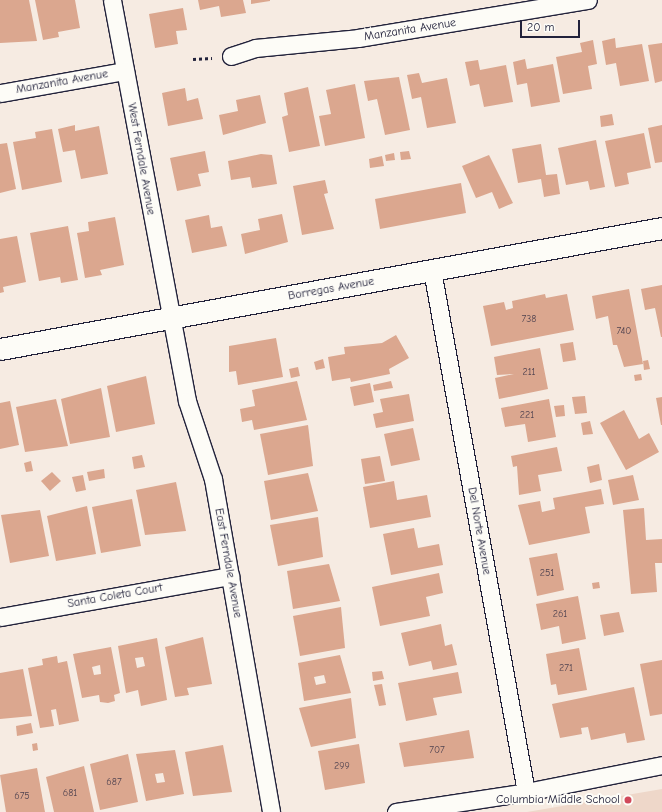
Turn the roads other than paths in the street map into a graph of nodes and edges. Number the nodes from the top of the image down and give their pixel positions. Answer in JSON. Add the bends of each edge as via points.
{"nodes":[{"id":1,"x":112,"y":0,"type":"edge"},
{"id":2,"x":588,"y":0,"type":"edge"},
{"id":3,"x":231,"y":56,"type":"dead end"},
{"id":4,"x":125,"y":71,"type":"junction"},
{"id":5,"x":0,"y":93,"type":"edge"},
{"id":6,"x":662,"y":228,"type":"edge"},
{"id":7,"x":432,"y":270,"type":"junction"},
{"id":8,"x":170,"y":318,"type":"junction"},
{"id":9,"x":0,"y":349,"type":"edge"},
{"id":10,"x":230,"y":576,"type":"junction"},
{"id":11,"x":0,"y":617,"type":"edge"},
{"id":12,"x":662,"y":765,"type":"edge"},
{"id":13,"x":526,"y":792,"type":"junction"},
{"id":14,"x":271,"y":812,"type":"edge"},
{"id":15,"x":396,"y":812,"type":"edge"}],
"edges":[{"from":1,"to":4,"type":"street","name":"West Ferndale Avenue"},
{"from":2,"to":3,"type":"street","name":"Manzanita Avenue","via":[[358,38],[256,48]]},
{"from":4,"to":5,"type":"street","name":"Manzanita Avenue"},
{"from":4,"to":8,"type":"street","name":"West Ferndale Avenue"},
{"from":6,"to":7,"type":"street","name":"Borregas Avenue"},
{"from":7,"to":8,"type":"street","name":"Borregas Avenue"},
{"from":7,"to":13,"type":"street","name":"Del Norte Avenue"},
{"from":8,"to":9,"type":"street","name":"Borregas Avenue"},
{"from":8,"to":10,"type":"street","name":"East Ferndale Avenue","via":[[187,401],[213,479]]},
{"from":10,"to":11,"type":"street","name":"Santa Coleta Court"},
{"from":10,"to":14,"type":"street","name":"East Ferndale Avenue"},
{"from":12,"to":13,"type":"street"},
{"from":13,"to":15,"type":"street"}]}
